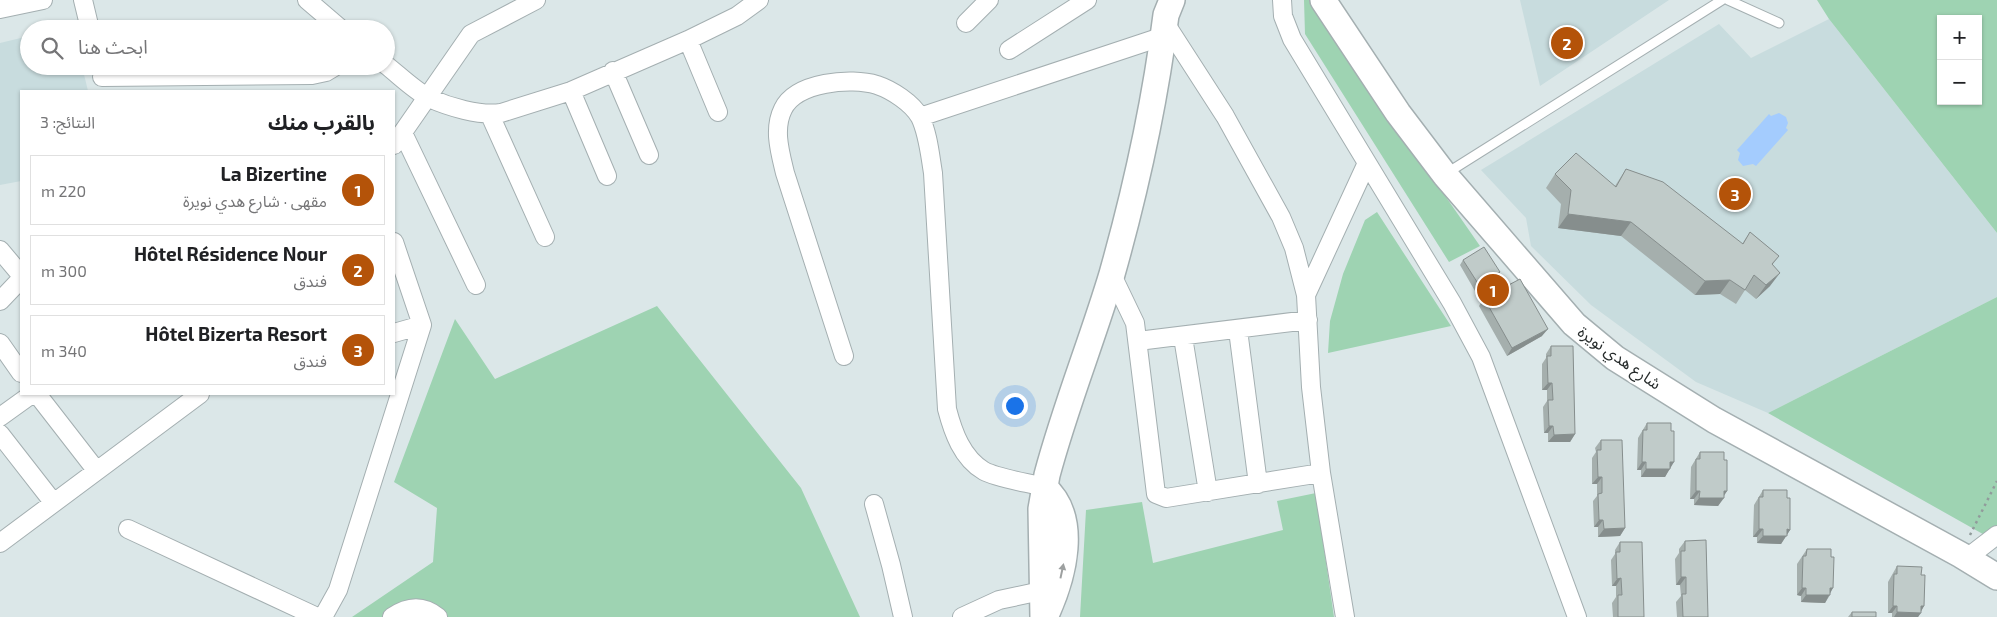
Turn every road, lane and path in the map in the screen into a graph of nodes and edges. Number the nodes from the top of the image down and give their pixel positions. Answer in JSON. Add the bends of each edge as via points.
{"nodes":[{"id":1,"x":43,"y":0,"type":"edge"},
{"id":2,"x":84,"y":0,"type":"edge"},
{"id":3,"x":307,"y":0,"type":"edge"},
{"id":4,"x":536,"y":0,"type":"edge"},
{"id":5,"x":759,"y":0,"type":"edge"},
{"id":6,"x":989,"y":0,"type":"edge"},
{"id":7,"x":1087,"y":0,"type":"edge"},
{"id":8,"x":1282,"y":0,"type":"edge"},
{"id":9,"x":1323,"y":0,"type":"edge"},
{"id":10,"x":1722,"y":0,"type":"edge"},
{"id":11,"x":1728,"y":0,"type":"edge"},
{"id":12,"x":0,"y":9,"type":"edge"},
{"id":13,"x":1166,"y":15,"type":"edge"},
{"id":14,"x":88,"y":20,"type":"edge"},
{"id":15,"x":330,"y":20,"type":"edge"},
{"id":16,"x":966,"y":23,"type":"dead end"},
{"id":17,"x":1779,"y":23,"type":"dead end"},
{"id":18,"x":688,"y":40,"type":"junction"},
{"id":19,"x":1009,"y":50,"type":"dead end"},
{"id":20,"x":614,"y":71,"type":"junction"},
{"id":21,"x":395,"y":72,"type":"edge"},
{"id":22,"x":312,"y":75,"type":"edge"},
{"id":23,"x":102,"y":78,"type":"edge"},
{"id":24,"x":571,"y":91,"type":"junction"},
{"id":25,"x":429,"y":98,"type":"junction"},
{"id":26,"x":718,"y":112,"type":"dead end"},
{"id":27,"x":490,"y":114,"type":"junction"},
{"id":28,"x":920,"y":117,"type":"junction"},
{"id":29,"x":399,"y":139,"type":"edge"},
{"id":30,"x":649,"y":155,"type":"dead end"},
{"id":31,"x":1366,"y":165,"type":"junction"},
{"id":32,"x":1445,"y":175,"type":"junction"},
{"id":33,"x":607,"y":176,"type":"dead end"},
{"id":34,"x":545,"y":237,"type":"dead end"},
{"id":35,"x":395,"y":245,"type":"edge"},
{"id":36,"x":1,"y":252,"type":"edge"},
{"id":37,"x":1112,"y":275,"type":"junction"},
{"id":38,"x":19,"y":284,"type":"edge"},
{"id":39,"x":476,"y":286,"type":"dead end"},
{"id":40,"x":1306,"y":295,"type":"junction"},
{"id":41,"x":0,"y":301,"type":"edge"},
{"id":42,"x":1308,"y":320,"type":"junction"},
{"id":43,"x":422,"y":325,"type":"junction"},
{"id":44,"x":1238,"y":330,"type":"junction"},
{"id":45,"x":395,"y":334,"type":"edge"},
{"id":46,"x":1183,"y":337,"type":"junction"},
{"id":47,"x":1138,"y":341,"type":"junction"},
{"id":48,"x":0,"y":343,"type":"edge"},
{"id":49,"x":844,"y":356,"type":"dead end"},
{"id":50,"x":20,"y":371,"type":"edge"},
{"id":51,"x":31,"y":395,"type":"edge"},
{"id":52,"x":37,"y":395,"type":"edge"},
{"id":53,"x":199,"y":395,"type":"edge"},
{"id":54,"x":0,"y":417,"type":"edge"},
{"id":55,"x":0,"y":434,"type":"edge"},
{"id":56,"x":96,"y":470,"type":"junction"},
{"id":57,"x":1321,"y":473,"type":"junction"},
{"id":58,"x":1997,"y":481,"type":"edge"},
{"id":59,"x":1258,"y":484,"type":"junction"},
{"id":60,"x":1044,"y":487,"type":"junction"},
{"id":61,"x":1208,"y":492,"type":"junction"},
{"id":62,"x":53,"y":502,"type":"junction"},
{"id":63,"x":874,"y":504,"type":"dead end"},
{"id":64,"x":128,"y":529,"type":"dead end"},
{"id":65,"x":1997,"y":535,"type":"edge"},
{"id":66,"x":1,"y":539,"type":"edge"},
{"id":67,"x":1964,"y":556,"type":"junction"},
{"id":68,"x":1997,"y":577,"type":"edge"},
{"id":69,"x":1041,"y":591,"type":"junction"},
{"id":70,"x":317,"y":617,"type":"edge"},
{"id":71,"x":323,"y":617,"type":"edge"},
{"id":72,"x":392,"y":617,"type":"edge"},
{"id":73,"x":438,"y":617,"type":"edge"},
{"id":74,"x":903,"y":617,"type":"edge"},
{"id":75,"x":962,"y":617,"type":"edge"},
{"id":76,"x":1044,"y":617,"type":"edge"},
{"id":77,"x":1345,"y":617,"type":"edge"},
{"id":78,"x":1577,"y":617,"type":"edge"}],
"edges":[{"from":1,"to":12,"type":"street"},
{"from":2,"to":14,"type":"street"},
{"from":3,"to":15,"type":"street"},
{"from":4,"to":25,"type":"street","via":[[471,34]]},
{"from":5,"to":18,"type":"street","via":[[737,16]]},
{"from":6,"to":16,"type":"street"},
{"from":7,"to":19,"type":"street"},
{"from":8,"to":31,"type":"street","via":[[1283,16],[1292,39]]},
{"from":9,"to":32,"type":"main road","name":"شارع هدي نويرة","via":[[1398,113]]},
{"from":10,"to":32,"type":"lane"},
{"from":11,"to":17,"type":"lane"},
{"from":13,"to":28,"type":"street"},
{"from":13,"to":37,"type":"main road","via":[[1142,155]]},
{"from":13,"to":40,"type":"street","via":[[1281,217],[1294,248]]},
{"from":18,"to":20,"type":"street"},
{"from":18,"to":26,"type":"street"},
{"from":20,"to":24,"type":"street"},
{"from":20,"to":30,"type":"street"},
{"from":21,"to":25,"type":"street"},
{"from":22,"to":23,"type":"street"},
{"from":24,"to":27,"type":"street"},
{"from":24,"to":33,"type":"street"},
{"from":25,"to":27,"type":"street"},
{"from":25,"to":29,"type":"street"},
{"from":27,"to":34,"type":"street"},
{"from":28,"to":49,"type":"street","via":[[896,95],[877,85],[858,83],[804,89],[790,97],[782,110],[778,128],[785,173]]},
{"from":28,"to":60,"type":"street","via":[[933,173],[947,409],[954,433],[964,451],[984,471]]},
{"from":29,"to":39,"type":"street"},
{"from":31,"to":40,"type":"street"},
{"from":31,"to":78,"type":"street","via":[[1452,303],[1481,358]]},
{"from":32,"to":67,"type":"main road","name":"شارع هدي نويرة","via":[[1559,309],[1615,358],[1714,420]]},
{"from":35,"to":43,"type":"street"},
{"from":36,"to":38,"type":"street"},
{"from":37,"to":47,"type":"street","via":[[1135,323]]},
{"from":37,"to":60,"type":"main road"},
{"from":38,"to":41,"type":"street"},
{"from":40,"to":42,"type":"street"},
{"from":42,"to":44,"type":"street"},
{"from":42,"to":57,"type":"street","via":[[1311,387]]},
{"from":43,"to":45,"type":"street"},
{"from":43,"to":71,"type":"street","via":[[338,590]]},
{"from":44,"to":46,"type":"street"},
{"from":44,"to":59,"type":"street"},
{"from":46,"to":47,"type":"street"},
{"from":46,"to":61,"type":"street"},
{"from":47,"to":61,"type":"street","via":[[1156,494],[1166,498]]},
{"from":48,"to":50,"type":"street"},
{"from":51,"to":54,"type":"street"},
{"from":52,"to":56,"type":"street"},
{"from":53,"to":56,"type":"street"},
{"from":55,"to":62,"type":"street"},
{"from":56,"to":62,"type":"street"},
{"from":57,"to":59,"type":"street"},
{"from":57,"to":77,"type":"street"},
{"from":58,"to":67,"type":"path"},
{"from":59,"to":61,"type":"street"},
{"from":60,"to":69,"type":"main road"},
{"from":76,"to":60,"type":"main road","one_way":true,"via":[[1062,574],[1064,546],[1061,509],[1054,495]]},
{"from":62,"to":66,"type":"street"},
{"from":63,"to":74,"type":"street"},
{"from":64,"to":70,"type":"street"},
{"from":65,"to":67,"type":"street"},
{"from":67,"to":68,"type":"main road","name":"شارع هدي نويرة"},
{"from":69,"to":75,"type":"street","via":[[999,600]]},
{"from":69,"to":76,"type":"main road"},
{"from":72,"to":73,"type":"street","via":[[405,609],[418,607]]}]}
